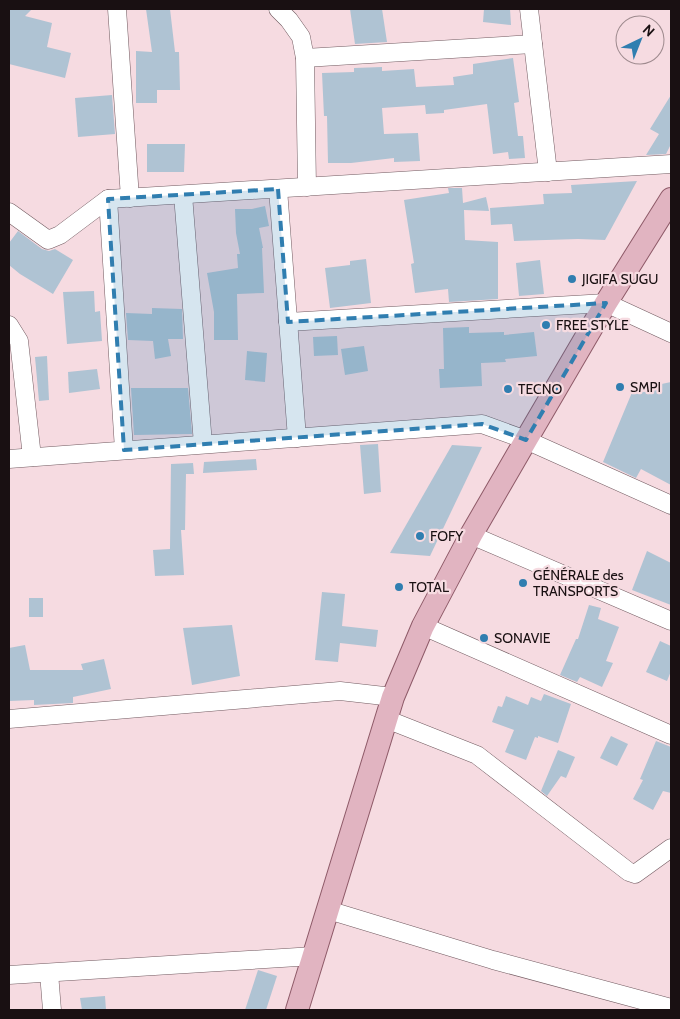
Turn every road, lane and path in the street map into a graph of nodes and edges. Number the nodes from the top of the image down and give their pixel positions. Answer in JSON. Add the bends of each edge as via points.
{"nodes":[{"id":1,"x":118,"y":9,"type":"edge"},
{"id":2,"x":278,"y":9,"type":"edge"},
{"id":3,"x":529,"y":9,"type":"edge"},
{"id":4,"x":533,"y":44,"type":"junction"},
{"id":5,"x":305,"y":58,"type":"junction"},
{"id":6,"x":671,"y":164,"type":"edge"},
{"id":7,"x":548,"y":172,"type":"junction"},
{"id":8,"x":307,"y":187,"type":"junction"},
{"id":9,"x":278,"y":188,"type":"junction"},
{"id":10,"x":183,"y":195,"type":"junction"},
{"id":11,"x":130,"y":198,"type":"junction"},
{"id":12,"x":108,"y":199,"type":"junction"},
{"id":13,"x":671,"y":200,"type":"edge"},
{"id":14,"x":9,"y":212,"type":"edge"},
{"id":15,"x":606,"y":303,"type":"junction"},
{"id":16,"x":288,"y":322,"type":"junction"},
{"id":17,"x":9,"y":325,"type":"edge"},
{"id":18,"x":671,"y":333,"type":"edge"},
{"id":19,"x":297,"y":438,"type":"junction"},
{"id":20,"x":526,"y":440,"type":"junction"},
{"id":21,"x":203,"y":444,"type":"junction"},
{"id":22,"x":124,"y":450,"type":"junction"},
{"id":23,"x":32,"y":457,"type":"junction"},
{"id":24,"x":9,"y":458,"type":"edge"},
{"id":25,"x":671,"y":506,"type":"edge"},
{"id":26,"x":471,"y":535,"type":"junction"},
{"id":27,"x":671,"y":621,"type":"edge"},
{"id":28,"x":423,"y":626,"type":"junction"},
{"id":29,"x":393,"y":697,"type":"junction"},
{"id":30,"x":9,"y":718,"type":"edge"},
{"id":31,"x":386,"y":719,"type":"junction"},
{"id":32,"x":671,"y":735,"type":"edge"},
{"id":33,"x":671,"y":848,"type":"edge"},
{"id":34,"x":328,"y":910,"type":"junction"},
{"id":35,"x":314,"y":956,"type":"junction"},
{"id":36,"x":48,"y":972,"type":"junction"},
{"id":37,"x":9,"y":975,"type":"edge"},
{"id":38,"x":671,"y":1008,"type":"edge"},
{"id":39,"x":52,"y":1010,"type":"edge"},
{"id":40,"x":298,"y":1010,"type":"edge"}],
"edges":[{"from":1,"to":11,"type":"street"},
{"from":2,"to":5,"type":"street","via":[[301,37]]},
{"from":3,"to":4,"type":"street"},
{"from":4,"to":5,"type":"street"},
{"from":4,"to":7,"type":"street"},
{"from":5,"to":8,"type":"street"},
{"from":6,"to":7,"type":"street"},
{"from":7,"to":8,"type":"street"},
{"from":8,"to":9,"type":"street"},
{"from":9,"to":10,"type":"street"},
{"from":9,"to":16,"type":"street"},
{"from":10,"to":11,"type":"street"},
{"from":10,"to":21,"type":"street"},
{"from":11,"to":12,"type":"street"},
{"from":12,"to":14,"type":"street","via":[[60,235],[48,240]]},
{"from":12,"to":22,"type":"street"},
{"from":13,"to":15,"type":"main road"},
{"from":15,"to":16,"type":"street"},
{"from":15,"to":18,"type":"street"},
{"from":15,"to":20,"type":"main road"},
{"from":16,"to":19,"type":"street"},
{"from":17,"to":23,"type":"street","via":[[20,341]]},
{"from":19,"to":20,"type":"street","via":[[482,424]]},
{"from":19,"to":21,"type":"street"},
{"from":20,"to":25,"type":"street"},
{"from":20,"to":26,"type":"main road"},
{"from":21,"to":22,"type":"street"},
{"from":22,"to":23,"type":"street"},
{"from":23,"to":24,"type":"street"},
{"from":26,"to":27,"type":"street"},
{"from":26,"to":28,"type":"main road"},
{"from":28,"to":29,"type":"main road"},
{"from":28,"to":32,"type":"street"},
{"from":29,"to":30,"type":"street","via":[[340,691]]},
{"from":29,"to":31,"type":"main road"},
{"from":31,"to":33,"type":"street","via":[[477,755],[629,872],[635,874]]},
{"from":31,"to":34,"type":"main road"},
{"from":34,"to":35,"type":"main road"},
{"from":34,"to":38,"type":"street","via":[[493,960]]},
{"from":35,"to":36,"type":"street"},
{"from":35,"to":40,"type":"main road"},
{"from":36,"to":37,"type":"street"},
{"from":36,"to":39,"type":"street"}]}
